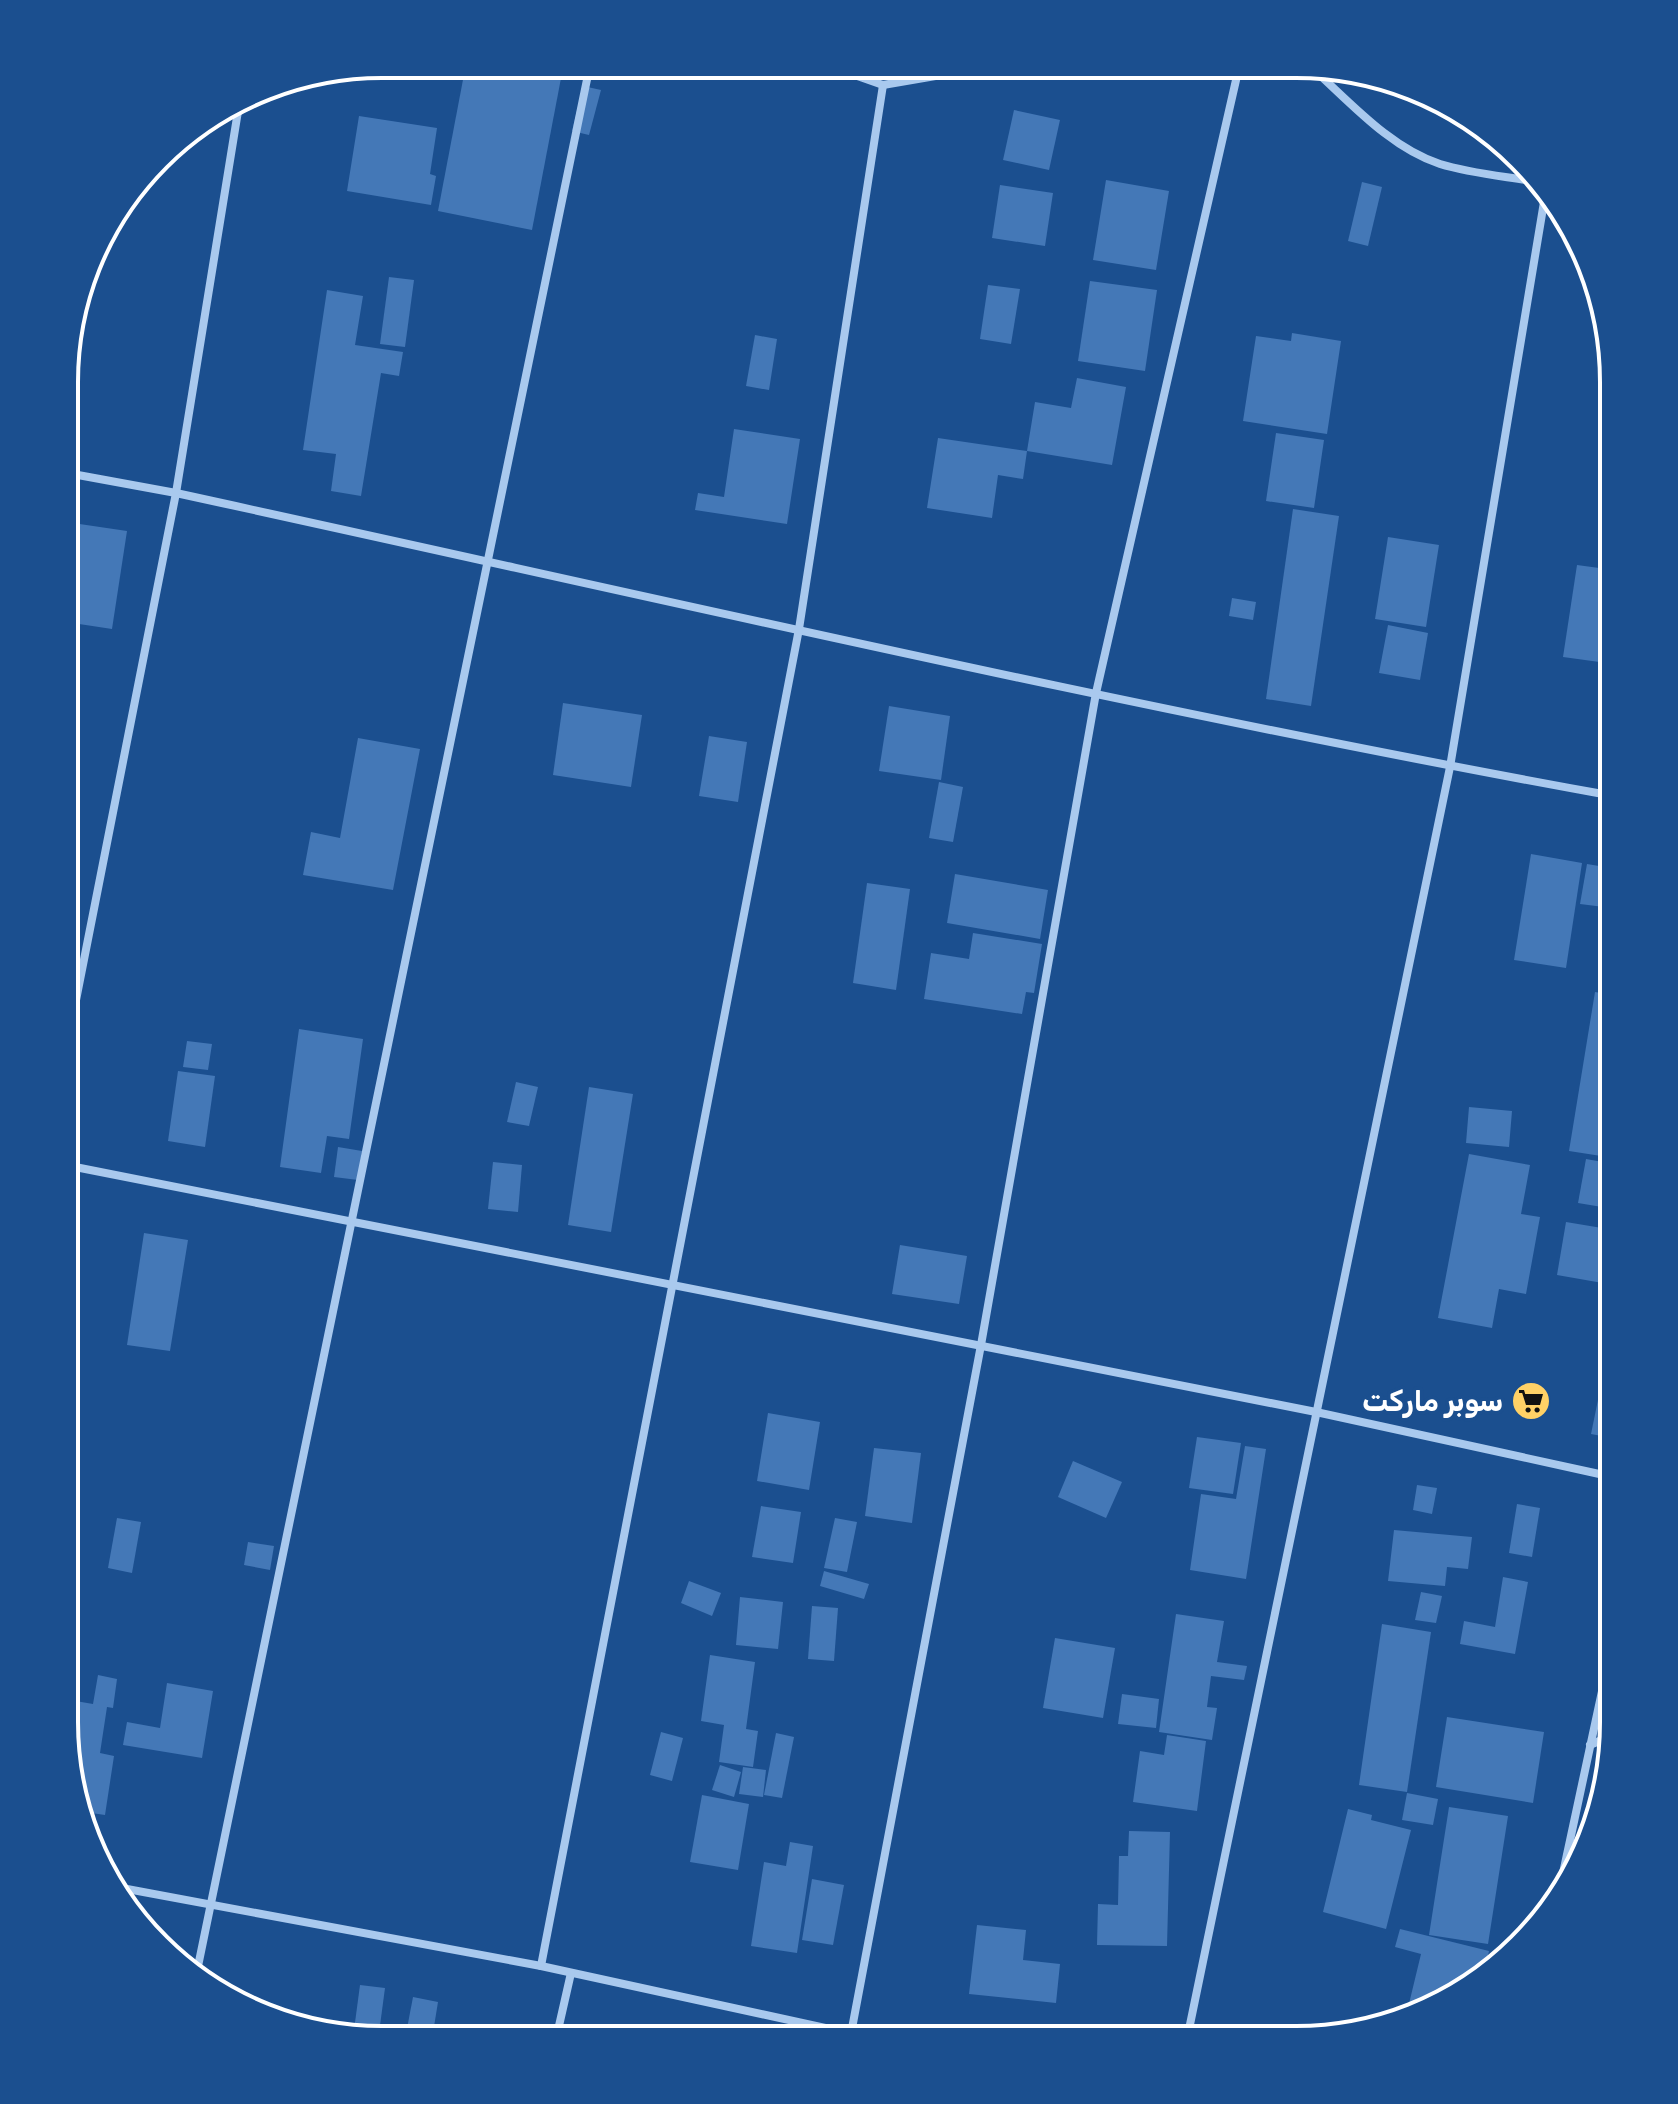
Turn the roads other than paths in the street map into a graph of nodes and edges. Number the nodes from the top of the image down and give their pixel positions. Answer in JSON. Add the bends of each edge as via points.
{"nodes":[{"id":1,"x":587,"y":78,"type":"edge"},
{"id":2,"x":863,"y":78,"type":"edge"},
{"id":3,"x":924,"y":78,"type":"edge"},
{"id":4,"x":1236,"y":78,"type":"edge"},
{"id":5,"x":1326,"y":80,"type":"edge"},
{"id":6,"x":883,"y":85,"type":"junction"},
{"id":7,"x":237,"y":115,"type":"edge"},
{"id":8,"x":1521,"y":179,"type":"edge"},
{"id":9,"x":1543,"y":206,"type":"edge"},
{"id":10,"x":78,"y":475,"type":"edge"},
{"id":11,"x":176,"y":493,"type":"junction"},
{"id":12,"x":488,"y":561,"type":"junction"},
{"id":13,"x":799,"y":629,"type":"junction"},
{"id":14,"x":1096,"y":693,"type":"junction"},
{"id":15,"x":1450,"y":767,"type":"junction"},
{"id":16,"x":1600,"y":794,"type":"edge"},
{"id":17,"x":78,"y":990,"type":"edge"},
{"id":18,"x":78,"y":1168,"type":"edge"},
{"id":19,"x":350,"y":1221,"type":"junction"},
{"id":20,"x":671,"y":1284,"type":"junction"},
{"id":21,"x":981,"y":1345,"type":"junction"},
{"id":22,"x":1316,"y":1412,"type":"junction"},
{"id":23,"x":1600,"y":1474,"type":"edge"},
{"id":24,"x":1600,"y":1699,"type":"edge"},
{"id":25,"x":1599,"y":1741,"type":"edge"},
{"id":26,"x":1590,"y":1745,"type":"junction"},
{"id":27,"x":1565,"y":1863,"type":"edge"},
{"id":28,"x":128,"y":1889,"type":"edge"},
{"id":29,"x":210,"y":1904,"type":"junction"},
{"id":30,"x":198,"y":1964,"type":"edge"},
{"id":31,"x":541,"y":1966,"type":"junction"},
{"id":32,"x":571,"y":1973,"type":"junction"},
{"id":33,"x":559,"y":2026,"type":"edge"},
{"id":34,"x":806,"y":2026,"type":"edge"},
{"id":35,"x":852,"y":2026,"type":"edge"},
{"id":36,"x":1190,"y":2026,"type":"edge"}],
"edges":[{"from":1,"to":12,"type":"street"},
{"from":2,"to":6,"type":"street"},
{"from":3,"to":6,"type":"street"},
{"from":4,"to":14,"type":"street"},
{"from":5,"to":8,"type":"street","via":[[1419,155]]},
{"from":6,"to":13,"type":"street"},
{"from":7,"to":11,"type":"street"},
{"from":9,"to":15,"type":"street"},
{"from":10,"to":11,"type":"street"},
{"from":11,"to":12,"type":"street"},
{"from":11,"to":17,"type":"street"},
{"from":12,"to":13,"type":"street"},
{"from":12,"to":19,"type":"street"},
{"from":13,"to":14,"type":"street"},
{"from":13,"to":20,"type":"street"},
{"from":14,"to":15,"type":"street"},
{"from":14,"to":21,"type":"street"},
{"from":15,"to":16,"type":"street"},
{"from":15,"to":22,"type":"street"},
{"from":18,"to":19,"type":"street"},
{"from":19,"to":20,"type":"street"},
{"from":19,"to":29,"type":"street"},
{"from":20,"to":21,"type":"street"},
{"from":20,"to":31,"type":"street"},
{"from":21,"to":22,"type":"street"},
{"from":21,"to":35,"type":"street"},
{"from":22,"to":23,"type":"street"},
{"from":22,"to":36,"type":"street"},
{"from":24,"to":26,"type":"street"},
{"from":25,"to":26,"type":"street"},
{"from":26,"to":27,"type":"street"},
{"from":28,"to":29,"type":"street"},
{"from":29,"to":30,"type":"street"},
{"from":29,"to":31,"type":"street"},
{"from":31,"to":32,"type":"street"},
{"from":32,"to":33,"type":"street"},
{"from":32,"to":34,"type":"street"}]}
